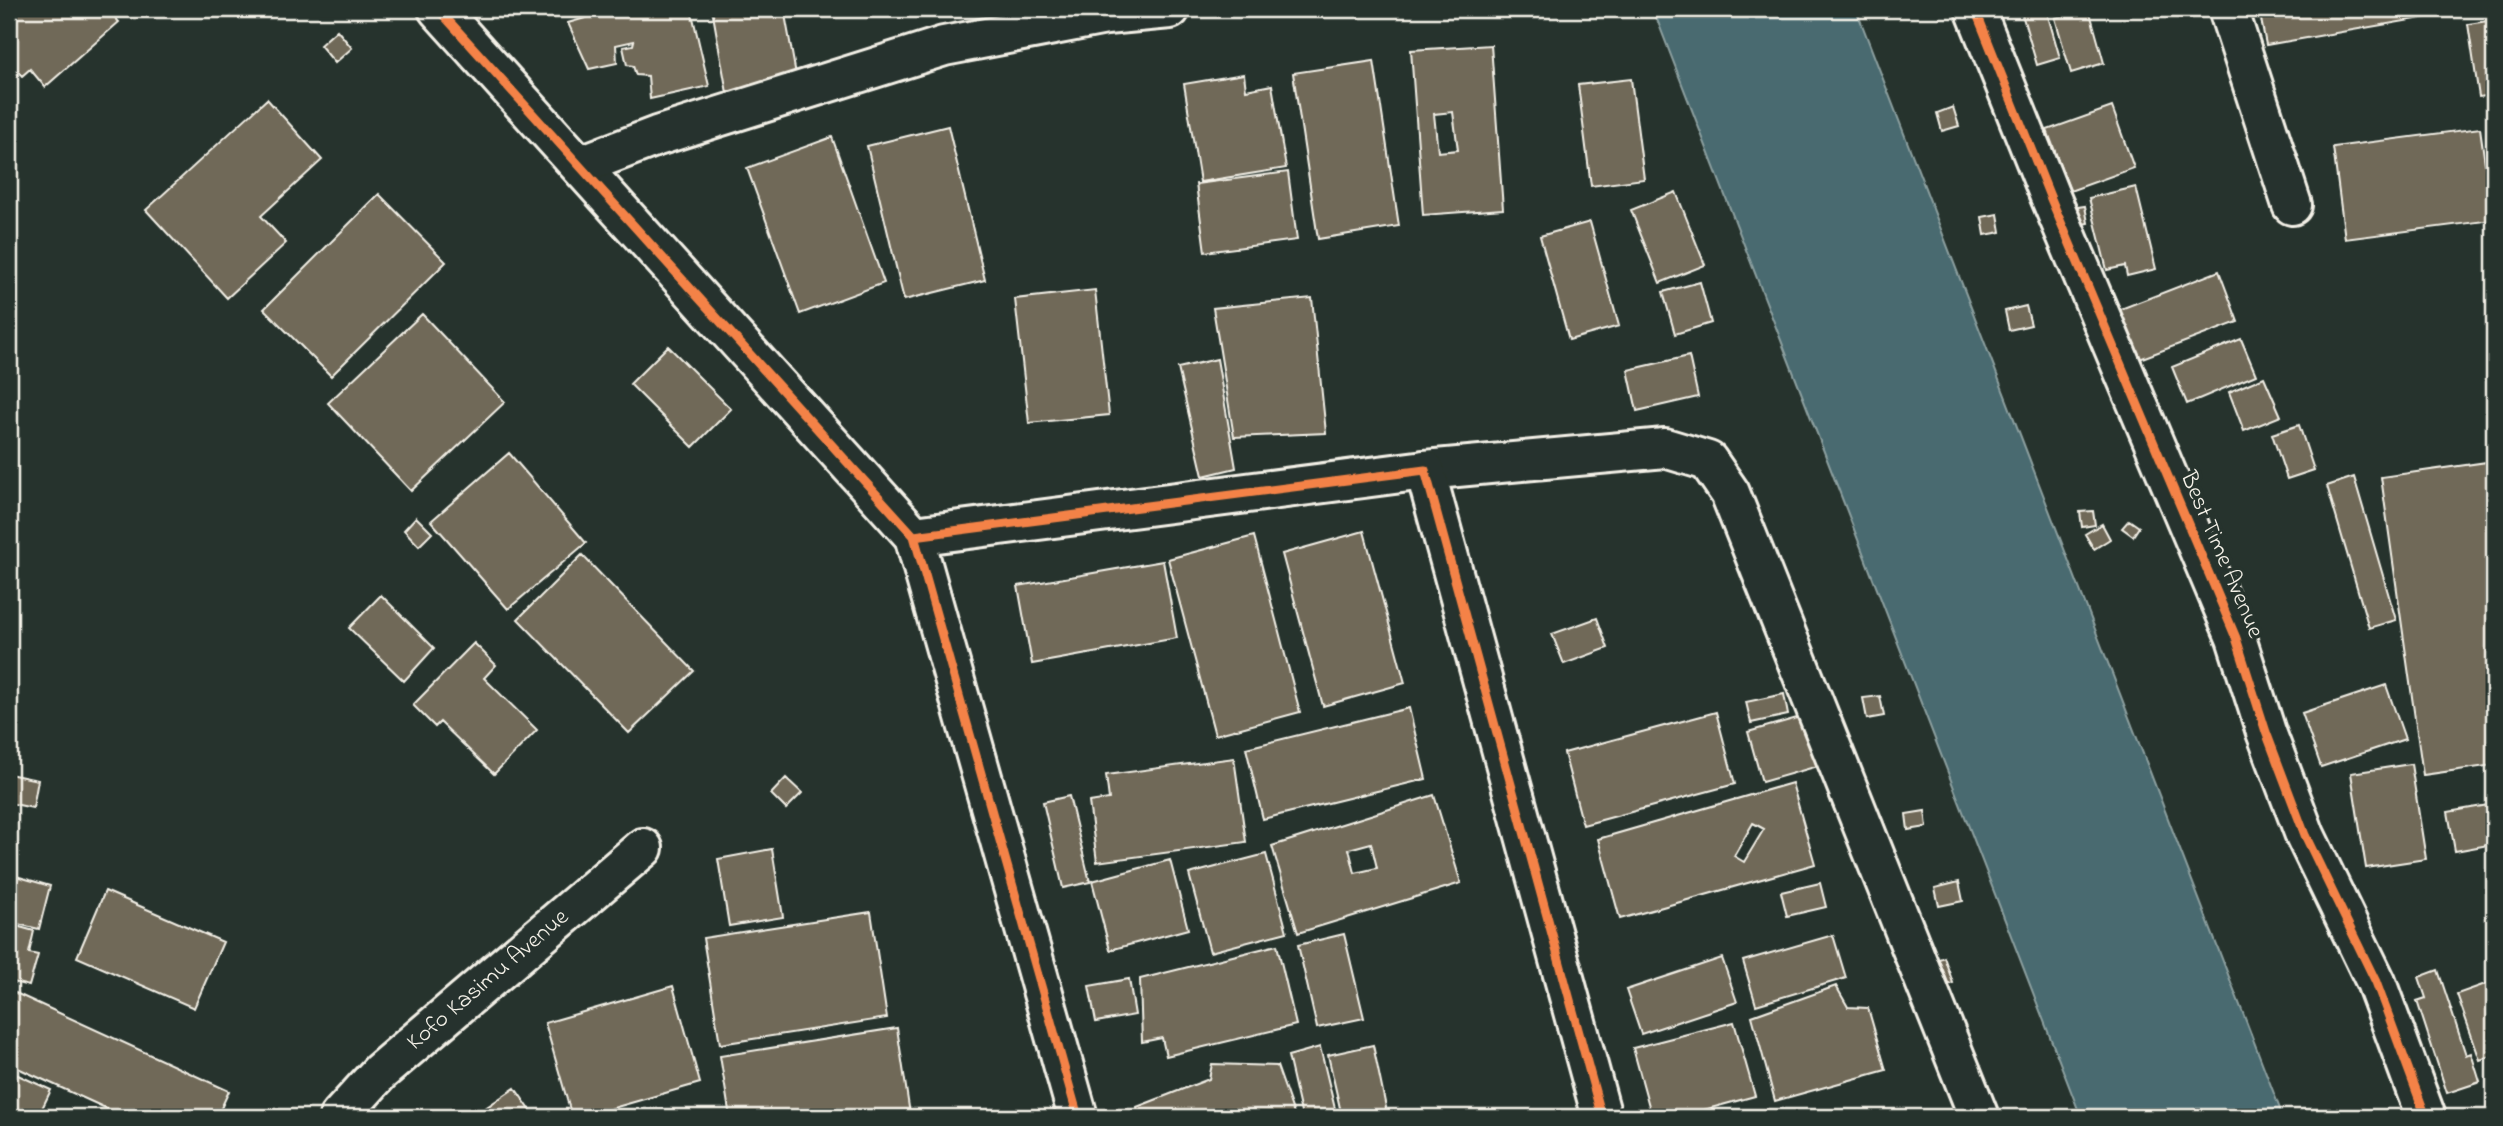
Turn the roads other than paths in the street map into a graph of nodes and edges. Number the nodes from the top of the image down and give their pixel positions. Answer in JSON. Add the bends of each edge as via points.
{"nodes":[{"id":1,"x":438,"y":9,"type":"edge"},
{"id":2,"x":1170,"y":9,"type":"edge"},
{"id":3,"x":1975,"y":9,"type":"edge"},
{"id":4,"x":2228,"y":9,"type":"edge"},
{"id":5,"x":581,"y":165,"type":"junction"},
{"id":6,"x":2292,"y":205,"type":"dead end"},
{"id":7,"x":1425,"y":470,"type":"junction"},
{"id":8,"x":914,"y":536,"type":"junction"},
{"id":9,"x":643,"y":848,"type":"dead end"},
{"id":10,"x":339,"y":1117,"type":"edge"},
{"id":11,"x":1078,"y":1117,"type":"edge"},
{"id":12,"x":1602,"y":1117,"type":"edge"},
{"id":13,"x":1979,"y":1117,"type":"edge"},
{"id":14,"x":2426,"y":1117,"type":"edge"}],
"edges":[{"from":1,"to":5,"type":"street"},
{"from":2,"to":5,"type":"street","via":[[1106,15],[944,46],[657,136]]},
{"from":3,"to":14,"type":"street","name":"Best Time Avenue","via":[[2236,638],[2305,835],[2376,982]]},
{"from":4,"to":6,"type":"street"},
{"from":5,"to":8,"type":"street"},
{"from":7,"to":8,"type":"street"},
{"from":7,"to":12,"type":"street"},
{"from":7,"to":13,"type":"street","via":[[1665,448],[1708,461],[1730,493]]},
{"from":8,"to":11,"type":"street"},
{"from":9,"to":10,"type":"street","name":"Kofo Kasimu Avenue","via":[[380,1072]]}]}
